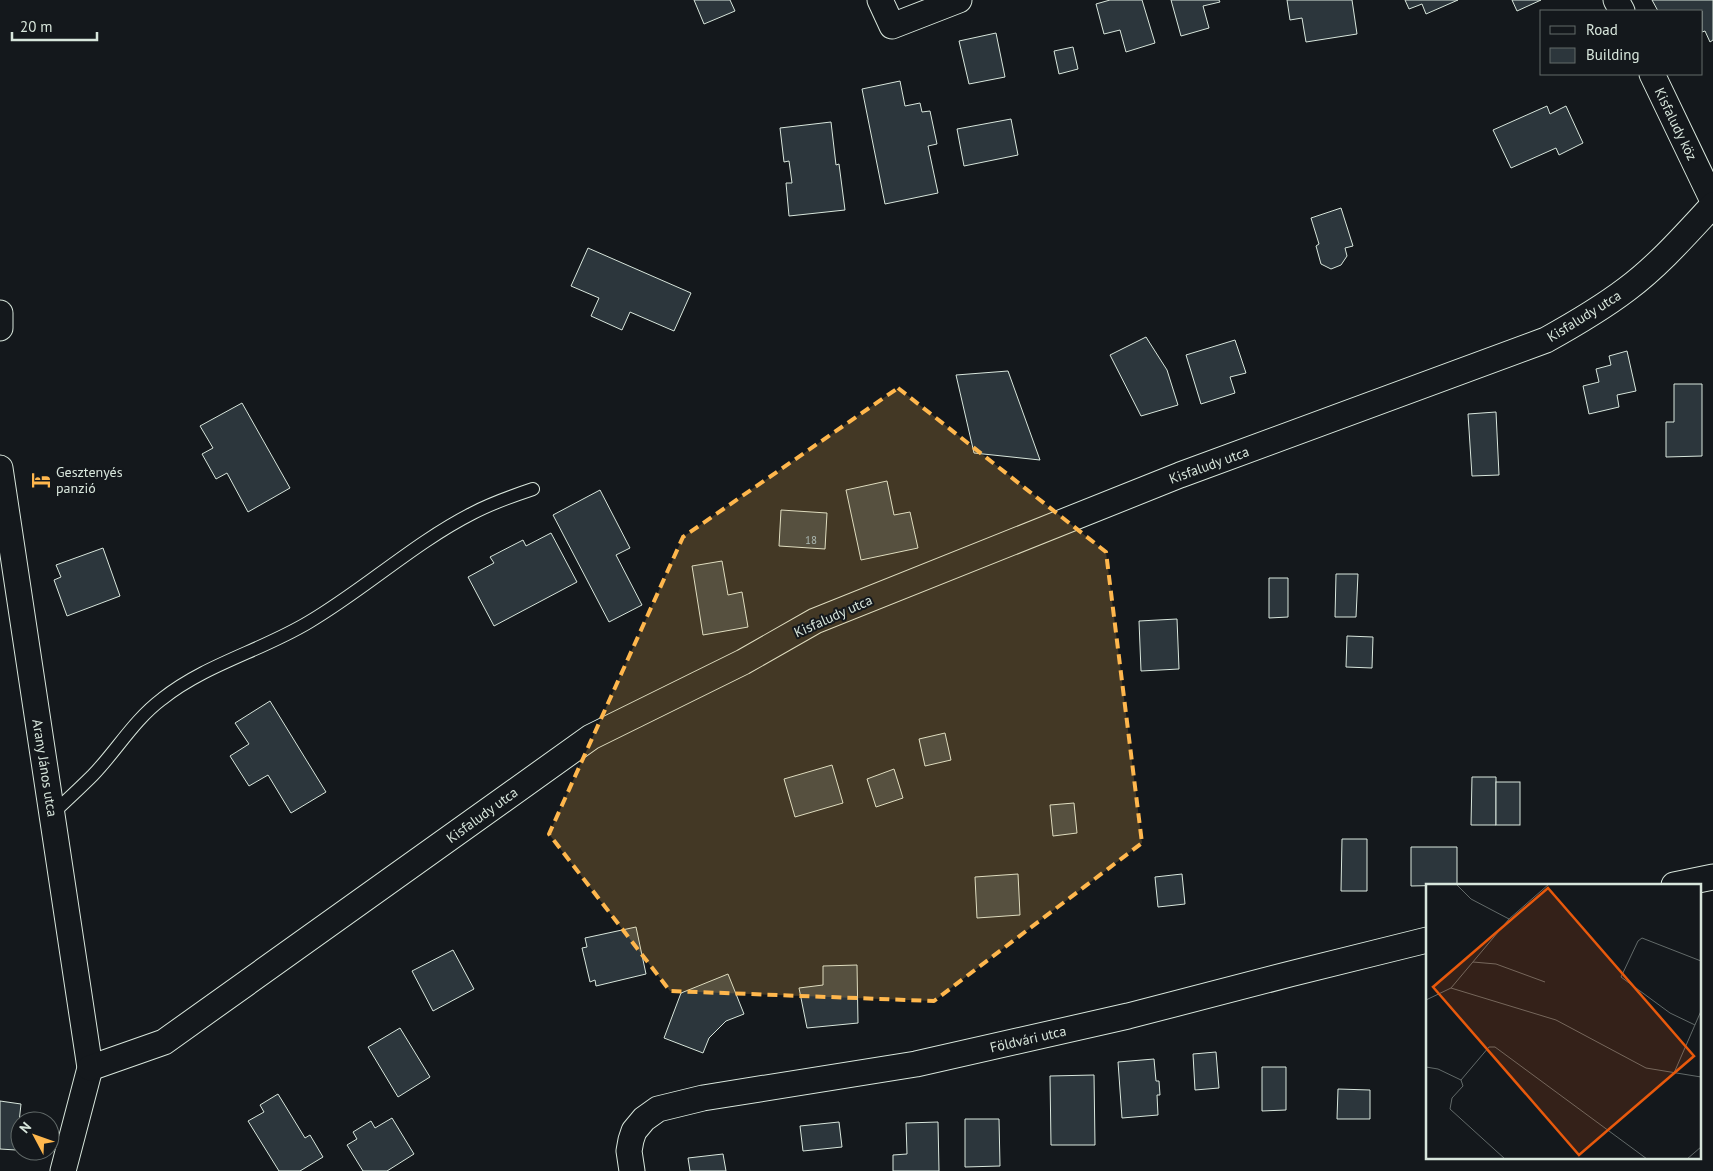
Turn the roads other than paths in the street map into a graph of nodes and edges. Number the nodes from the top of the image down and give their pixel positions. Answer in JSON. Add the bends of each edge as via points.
{"nodes":[{"id":1,"x":880,"y":0,"type":"edge"},
{"id":2,"x":959,"y":0,"type":"edge"},
{"id":3,"x":1652,"y":75,"type":"edge"},
{"id":4,"x":1713,"y":202,"type":"edge"},
{"id":5,"x":1713,"y":205,"type":"edge"},
{"id":6,"x":0,"y":313,"type":"edge"},
{"id":7,"x":0,"y":328,"type":"edge"},
{"id":8,"x":0,"y":468,"type":"edge"},
{"id":9,"x":533,"y":489,"type":"dead end"},
{"id":10,"x":52,"y":814,"type":"junction"},
{"id":11,"x":1713,"y":877,"type":"edge"},
{"id":12,"x":1679,"y":884,"type":"edge"},
{"id":13,"x":1426,"y":940,"type":"edge"},
{"id":14,"x":90,"y":1068,"type":"junction"},
{"id":15,"x":63,"y":1171,"type":"edge"},
{"id":16,"x":632,"y":1171,"type":"edge"}],
"edges":[{"from":1,"to":2,"type":"street","via":[[892,26]]},
{"from":3,"to":4,"type":"street","name":"Kisfaludy köz"},
{"from":5,"to":14,"type":"street","name":"Kisfaludy utca","via":[[1628,289],[1546,340],[1180,475],[815,621],[743,662],[591,737],[164,1042]]},
{"from":6,"to":7,"type":"street"},
{"from":8,"to":10,"type":"street","name":"Arany János utca"},
{"from":9,"to":10,"type":"lane","via":[[472,514],[308,623],[181,685],[142,716],[94,774]]},
{"from":10,"to":14,"type":"street","name":"Arany János utca"},
{"from":11,"to":12,"type":"street"},
{"from":13,"to":16,"type":"street","name":"Földvári utca","via":[[1128,1016],[916,1064],[703,1098],[658,1109],[644,1119],[630,1140]]},
{"from":14,"to":15,"type":"street"}]}
